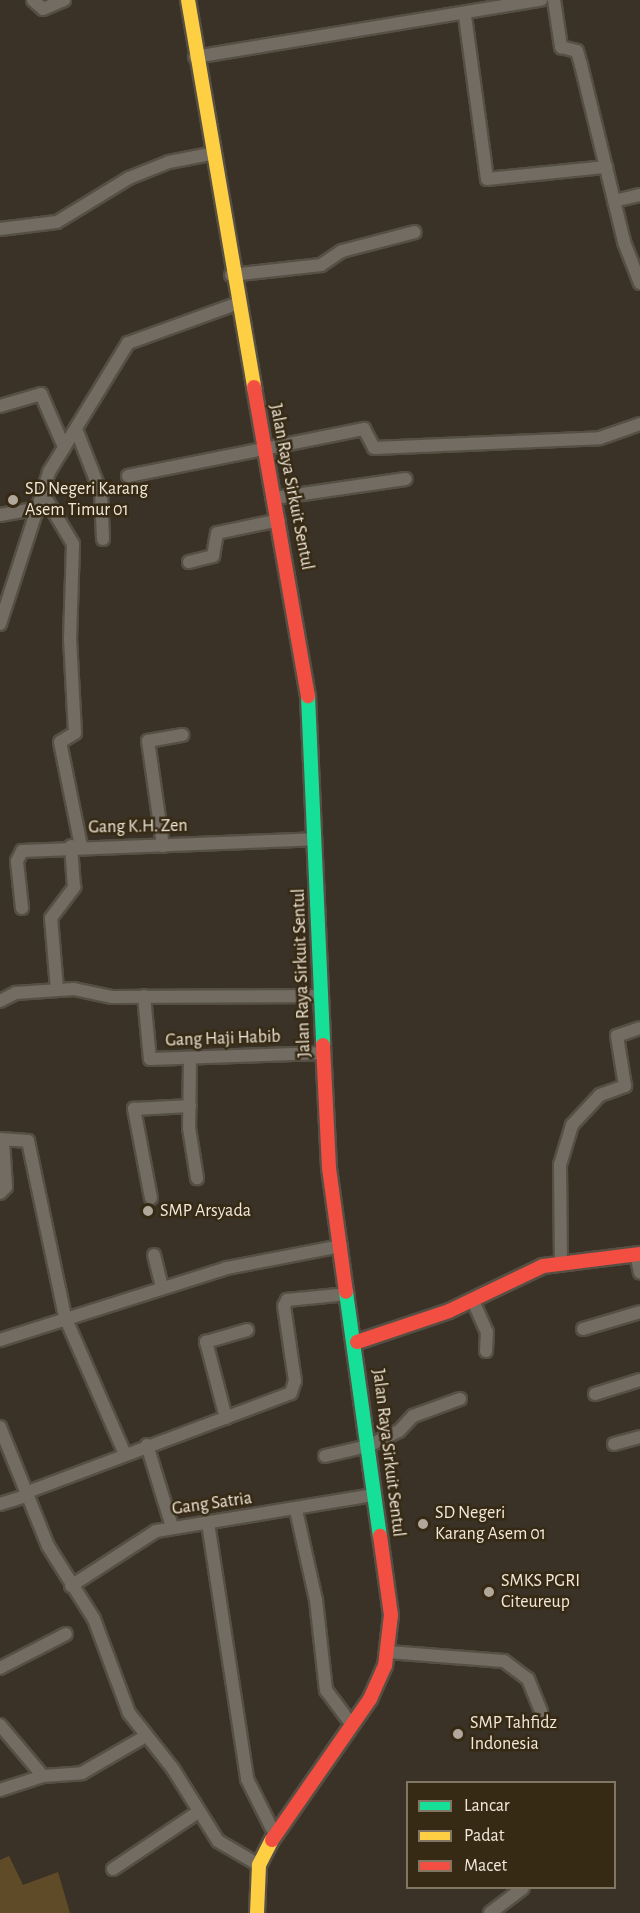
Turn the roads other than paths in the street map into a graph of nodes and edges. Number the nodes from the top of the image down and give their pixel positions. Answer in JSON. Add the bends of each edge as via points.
{"nodes":[{"id":1,"x":33,"y":0,"type":"edge"},
{"id":2,"x":64,"y":0,"type":"edge"},
{"id":3,"x":188,"y":0,"type":"edge"},
{"id":4,"x":541,"y":0,"type":"edge"},
{"id":5,"x":554,"y":0,"type":"edge"},
{"id":6,"x":465,"y":16,"type":"junction"},
{"id":7,"x":195,"y":57,"type":"junction"},
{"id":8,"x":210,"y":154,"type":"junction"},
{"id":9,"x":606,"y":167,"type":"junction"},
{"id":10,"x":640,"y":195,"type":"edge"},
{"id":11,"x":614,"y":201,"type":"junction"},
{"id":12,"x":0,"y":229,"type":"edge"},
{"id":13,"x":415,"y":232,"type":"dead end"},
{"id":14,"x":231,"y":275,"type":"junction"},
{"id":15,"x":640,"y":283,"type":"edge"},
{"id":16,"x":236,"y":304,"type":"junction"},
{"id":17,"x":0,"y":406,"type":"edge"},
{"id":18,"x":640,"y":424,"type":"edge"},
{"id":19,"x":76,"y":429,"type":"junction"},
{"id":20,"x":265,"y":446,"type":"junction"},
{"id":21,"x":64,"y":447,"type":"junction"},
{"id":22,"x":128,"y":476,"type":"dead end"},
{"id":23,"x":406,"y":479,"type":"dead end"},
{"id":24,"x":42,"y":492,"type":"junction"},
{"id":25,"x":274,"y":498,"type":"junction"},
{"id":26,"x":38,"y":508,"type":"junction"},
{"id":27,"x":0,"y":515,"type":"edge"},
{"id":28,"x":279,"y":520,"type":"junction"},
{"id":29,"x":103,"y":539,"type":"dead end"},
{"id":30,"x":189,"y":562,"type":"dead end"},
{"id":31,"x":0,"y":624,"type":"edge"},
{"id":32,"x":182,"y":735,"type":"dead end"},
{"id":33,"x":315,"y":839,"type":"junction"},
{"id":34,"x":76,"y":846,"type":"junction"},
{"id":35,"x":163,"y":846,"type":"junction"},
{"id":36,"x":22,"y":908,"type":"dead end"},
{"id":37,"x":57,"y":989,"type":"junction"},
{"id":38,"x":144,"y":996,"type":"junction"},
{"id":39,"x":321,"y":996,"type":"junction"},
{"id":40,"x":0,"y":1002,"type":"edge"},
{"id":41,"x":640,"y":1028,"type":"edge"},
{"id":42,"x":323,"y":1053,"type":"junction"},
{"id":43,"x":190,"y":1060,"type":"junction"},
{"id":44,"x":190,"y":1106,"type":"junction"},
{"id":45,"x":2,"y":1139,"type":"edge"},
{"id":46,"x":197,"y":1178,"type":"dead end"},
{"id":47,"x":0,"y":1193,"type":"edge"},
{"id":48,"x":151,"y":1198,"type":"dead end"},
{"id":49,"x":341,"y":1246,"type":"junction"},
{"id":50,"x":638,"y":1254,"type":"edge"},
{"id":51,"x":154,"y":1255,"type":"dead end"},
{"id":52,"x":561,"y":1261,"type":"junction"},
{"id":53,"x":640,"y":1273,"type":"edge"},
{"id":54,"x":162,"y":1287,"type":"junction"},
{"id":55,"x":348,"y":1294,"type":"junction"},
{"id":56,"x":473,"y":1301,"type":"junction"},
{"id":57,"x":640,"y":1312,"type":"edge"},
{"id":58,"x":65,"y":1317,"type":"junction"},
{"id":59,"x":584,"y":1329,"type":"dead end"},
{"id":60,"x":248,"y":1330,"type":"dead end"},
{"id":61,"x":0,"y":1341,"type":"edge"},
{"id":62,"x":357,"y":1342,"type":"junction"},
{"id":63,"x":486,"y":1351,"type":"dead end"},
{"id":64,"x":640,"y":1380,"type":"edge"},
{"id":65,"x":595,"y":1394,"type":"dead end"},
{"id":66,"x":460,"y":1399,"type":"dead end"},
{"id":67,"x":226,"y":1419,"type":"junction"},
{"id":68,"x":0,"y":1428,"type":"edge"},
{"id":69,"x":640,"y":1437,"type":"edge"},
{"id":70,"x":614,"y":1444,"type":"dead end"},
{"id":71,"x":147,"y":1445,"type":"junction"},
{"id":72,"x":368,"y":1446,"type":"junction"},
{"id":73,"x":124,"y":1452,"type":"junction"},
{"id":74,"x":325,"y":1456,"type":"dead end"},
{"id":75,"x":26,"y":1494,"type":"junction"},
{"id":76,"x":374,"y":1495,"type":"junction"},
{"id":77,"x":0,"y":1504,"type":"edge"},
{"id":78,"x":296,"y":1510,"type":"junction"},
{"id":79,"x":208,"y":1523,"type":"junction"},
{"id":80,"x":172,"y":1527,"type":"junction"},
{"id":81,"x":70,"y":1586,"type":"junction"},
{"id":82,"x":66,"y":1634,"type":"dead end"},
{"id":83,"x":388,"y":1652,"type":"junction"},
{"id":84,"x":0,"y":1668,"type":"edge"},
{"id":85,"x":541,"y":1711,"type":"dead end"},
{"id":86,"x":0,"y":1725,"type":"edge"},
{"id":87,"x":352,"y":1725,"type":"junction"},
{"id":88,"x":144,"y":1737,"type":"junction"},
{"id":89,"x":43,"y":1776,"type":"junction"},
{"id":90,"x":0,"y":1790,"type":"edge"},
{"id":91,"x":198,"y":1812,"type":"junction"},
{"id":92,"x":274,"y":1833,"type":"junction"},
{"id":93,"x":259,"y":1864,"type":"junction"},
{"id":94,"x":113,"y":1869,"type":"dead end"},
{"id":95,"x":520,"y":1889,"type":"edge"},
{"id":96,"x":256,"y":1913,"type":"edge"},
{"id":97,"x":490,"y":1913,"type":"edge"}],
"edges":[{"from":1,"to":2,"type":"street","via":[[43,9]]},
{"from":3,"to":7,"type":"main road","name":"Jalan Raya Sirkuit Sentul"},
{"from":4,"to":6,"type":"street"},
{"from":5,"to":9,"type":"street","via":[[561,47],[578,54]]},
{"from":6,"to":7,"type":"street"},
{"from":6,"to":9,"type":"street","via":[[487,179]]},
{"from":7,"to":8,"type":"main road","name":"Jalan Raya Sirkuit Sentul"},
{"from":8,"to":12,"type":"street","via":[[169,162],[129,178],[57,222]]},
{"from":8,"to":14,"type":"main road","name":"Jalan Raya Sirkuit Sentul"},
{"from":9,"to":11,"type":"street"},
{"from":10,"to":11,"type":"street"},
{"from":11,"to":15,"type":"street"},
{"from":13,"to":14,"type":"street","via":[[342,251],[321,265]]},
{"from":14,"to":16,"type":"main road","name":"Jalan Raya Sirkuit Sentul"},
{"from":16,"to":19,"type":"street","via":[[132,339]]},
{"from":16,"to":20,"type":"main road","name":"Jalan Raya Sirkuit Sentul"},
{"from":17,"to":21,"type":"street","via":[[41,394]]},
{"from":18,"to":20,"type":"street","via":[[600,438],[374,448],[364,429]]},
{"from":19,"to":21,"type":"street"},
{"from":19,"to":29,"type":"street","via":[[101,493]]},
{"from":20,"to":22,"type":"street"},
{"from":20,"to":25,"type":"main road","name":"Jalan Raya Sirkuit Sentul"},
{"from":21,"to":24,"type":"street"},
{"from":23,"to":25,"type":"street"},
{"from":24,"to":26,"type":"street"},
{"from":24,"to":34,"type":"street","via":[[74,544],[70,638],[75,732],[60,742]]},
{"from":25,"to":28,"type":"main road","name":"Jalan Raya Sirkuit Sentul"},
{"from":26,"to":27,"type":"street"},
{"from":26,"to":31,"type":"street"},
{"from":28,"to":30,"type":"street","via":[[217,533],[213,556]]},
{"from":28,"to":33,"type":"main road","name":"Jalan Raya Sirkuit Sentul","via":[[308,698]]},
{"from":32,"to":35,"type":"street","via":[[148,741]]},
{"from":33,"to":35,"type":"street","name":"Gang K.H. Zen"},
{"from":33,"to":39,"type":"main road","name":"Jalan Raya Sirkuit Sentul"},
{"from":34,"to":35,"type":"street","name":"Gang K.H. Zen"},
{"from":34,"to":36,"type":"street","name":"Gang K.H. Zen","via":[[18,853]]},
{"from":34,"to":37,"type":"street","via":[[74,887],[51,918]]},
{"from":37,"to":38,"type":"street"},
{"from":37,"to":40,"type":"street","via":[[13,993]]},
{"from":38,"to":39,"type":"street"},
{"from":38,"to":43,"type":"street","name":"Gang Haji Habib","via":[[150,1059]]},
{"from":39,"to":42,"type":"main road","name":"Jalan Raya Sirkuit Sentul"},
{"from":41,"to":52,"type":"street","via":[[617,1036],[625,1086],[600,1095],[572,1125],[560,1165]]},
{"from":42,"to":43,"type":"street","name":"Gang Haji Habib"},
{"from":42,"to":49,"type":"main road","name":"Jalan Raya Sirkuit Sentul","via":[[329,1168]]},
{"from":43,"to":44,"type":"street"},
{"from":44,"to":46,"type":"street"},
{"from":44,"to":48,"type":"street","via":[[134,1109]]},
{"from":45,"to":47,"type":"street","via":[[6,1187]]},
{"from":45,"to":58,"type":"street","via":[[28,1141]]},
{"from":49,"to":54,"type":"street","via":[[227,1268]]},
{"from":49,"to":55,"type":"main road","name":"Jalan Raya Sirkuit Sentul"},
{"from":50,"to":52,"type":"main road"},
{"from":50,"to":53,"type":"street"},
{"from":51,"to":54,"type":"street"},
{"from":52,"to":56,"type":"main road","via":[[528,1271]]},
{"from":54,"to":58,"type":"street"},
{"from":55,"to":62,"type":"main road","name":"Jalan Raya Sirkuit Sentul"},
{"from":55,"to":67,"type":"street","via":[[287,1300],[295,1388]]},
{"from":56,"to":62,"type":"main road"},
{"from":56,"to":63,"type":"street","via":[[487,1332]]},
{"from":57,"to":59,"type":"street"},
{"from":58,"to":61,"type":"street"},
{"from":58,"to":73,"type":"street"},
{"from":60,"to":67,"type":"street","via":[[207,1342]]},
{"from":62,"to":72,"type":"main road","name":"Jalan Raya Sirkuit Sentul"},
{"from":64,"to":65,"type":"street"},
{"from":66,"to":72,"type":"street","via":[[413,1416],[399,1431]]},
{"from":67,"to":71,"type":"street"},
{"from":68,"to":75,"type":"street"},
{"from":69,"to":70,"type":"street"},
{"from":71,"to":73,"type":"street"},
{"from":71,"to":80,"type":"street"},
{"from":72,"to":74,"type":"street"},
{"from":72,"to":76,"type":"main road","name":"Jalan Raya Sirkuit Sentul"},
{"from":73,"to":75,"type":"street"},
{"from":75,"to":77,"type":"street"},
{"from":75,"to":81,"type":"street"},
{"from":76,"to":78,"type":"street","name":"Gang Satria"},
{"from":76,"to":83,"type":"main road","name":"Jalan Raya Sirkuit Sentul","via":[[390,1606]]},
{"from":78,"to":79,"type":"street","name":"Gang Satria"},
{"from":78,"to":87,"type":"street","via":[[316,1600],[326,1690]]},
{"from":79,"to":80,"type":"street","name":"Gang Satria"},
{"from":79,"to":92,"type":"street","via":[[247,1779]]},
{"from":80,"to":81,"type":"street","name":"Gang Satria","via":[[156,1531]]},
{"from":81,"to":88,"type":"street","via":[[94,1619],[114,1683]]},
{"from":82,"to":84,"type":"street"},
{"from":83,"to":85,"type":"street","via":[[504,1661],[528,1679]]},
{"from":83,"to":87,"type":"main road","name":"Jalan Raya Sirkuit Sentul","via":[[375,1689]]},
{"from":86,"to":89,"type":"street"},
{"from":87,"to":92,"type":"main road","name":"Jalan Raya Sirkuit Sentul"},
{"from":88,"to":89,"type":"street","via":[[93,1769]]},
{"from":88,"to":91,"type":"street","via":[[167,1759]]},
{"from":89,"to":90,"type":"street"},
{"from":91,"to":93,"type":"street","via":[[225,1848]]},
{"from":91,"to":94,"type":"street"},
{"from":92,"to":93,"type":"main road","name":"Jalan Raya Sirkuit Sentul"},
{"from":93,"to":96,"type":"main road","name":"Jalan Raya Sirkuit Sentul"},
{"from":95,"to":97,"type":"street"}]}
